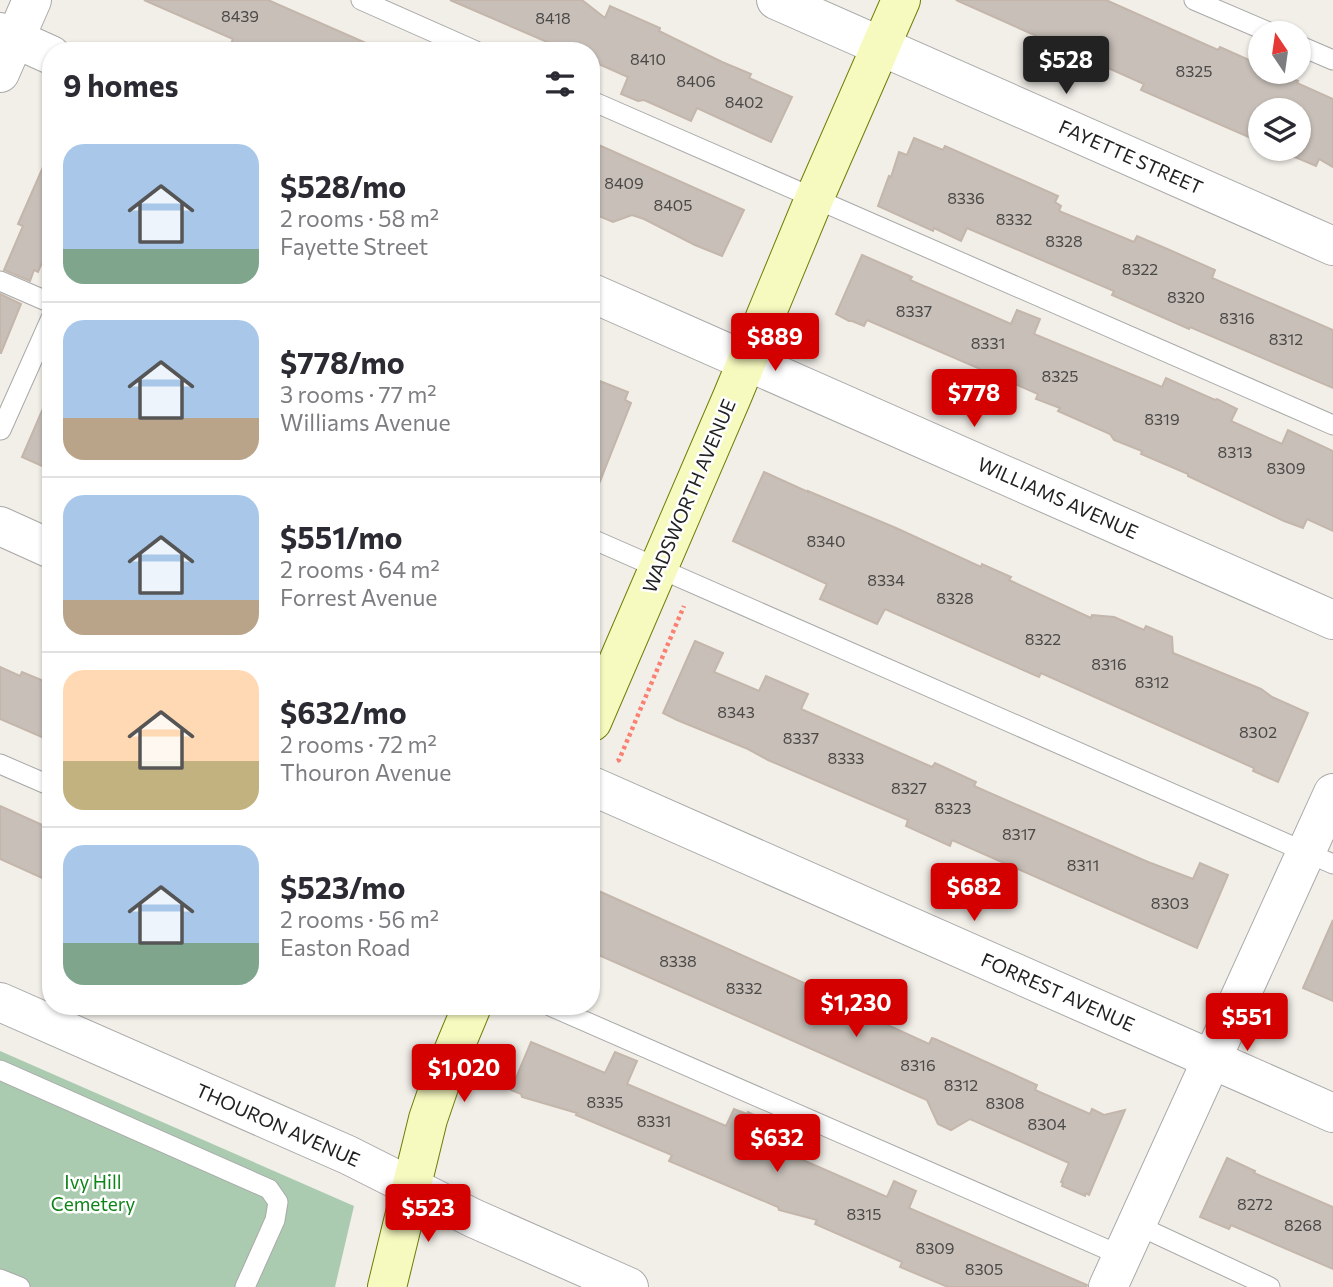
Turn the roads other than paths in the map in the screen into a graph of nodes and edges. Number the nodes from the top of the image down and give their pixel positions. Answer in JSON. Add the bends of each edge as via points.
{"nodes":[{"id":1,"x":32,"y":0,"type":"edge"},
{"id":2,"x":361,"y":0,"type":"edge"},
{"id":3,"x":776,"y":0,"type":"edge"},
{"id":4,"x":901,"y":0,"type":"edge"},
{"id":5,"x":1194,"y":0,"type":"edge"},
{"id":6,"x":1248,"y":23,"type":"edge"},
{"id":7,"x":8,"y":35,"type":"edge"},
{"id":8,"x":457,"y":42,"type":"edge"},
{"id":9,"x":881,"y":47,"type":"junction"},
{"id":10,"x":42,"y":51,"type":"edge"},
{"id":11,"x":1311,"y":51,"type":"edge"},
{"id":12,"x":1333,"y":60,"type":"edge"},
{"id":13,"x":0,"y":73,"type":"edge"},
{"id":14,"x":600,"y":105,"type":"edge"},
{"id":15,"x":814,"y":199,"type":"junction"},
{"id":16,"x":1333,"y":246,"type":"edge"},
{"id":17,"x":0,"y":281,"type":"edge"},
{"id":18,"x":600,"y":297,"type":"edge"},
{"id":19,"x":42,"y":299,"type":"edge"},
{"id":20,"x":42,"y":338,"type":"edge"},
{"id":21,"x":747,"y":361,"type":"junction"},
{"id":22,"x":1333,"y":425,"type":"edge"},
{"id":23,"x":1,"y":430,"type":"edge"},
{"id":24,"x":0,"y":526,"type":"edge"},
{"id":25,"x":600,"y":543,"type":"edge"},
{"id":26,"x":42,"y":545,"type":"edge"},
{"id":27,"x":658,"y":568,"type":"junction"},
{"id":28,"x":1333,"y":620,"type":"edge"},
{"id":29,"x":600,"y":703,"type":"edge"},
{"id":30,"x":0,"y":764,"type":"edge"},
{"id":31,"x":42,"y":782,"type":"edge"},
{"id":32,"x":600,"y":790,"type":"edge"},
{"id":33,"x":1333,"y":793,"type":"edge"},
{"id":34,"x":1319,"y":858,"type":"edge"},
{"id":35,"x":0,"y":1002,"type":"edge"},
{"id":36,"x":468,"y":1015,"type":"edge"},
{"id":37,"x":570,"y":1015,"type":"edge"},
{"id":38,"x":1212,"y":1060,"type":"junction"},
{"id":39,"x":0,"y":1070,"type":"edge"},
{"id":40,"x":1333,"y":1113,"type":"edge"},
{"id":41,"x":410,"y":1187,"type":"junction"},
{"id":42,"x":1118,"y":1268,"type":"edge"},
{"id":43,"x":0,"y":1279,"type":"edge"},
{"id":44,"x":20,"y":1287,"type":"edge"},
{"id":45,"x":246,"y":1287,"type":"edge"},
{"id":46,"x":387,"y":1287,"type":"edge"},
{"id":47,"x":629,"y":1287,"type":"edge"},
{"id":48,"x":1270,"y":1287,"type":"edge"}],
"edges":[{"from":1,"to":7,"type":"street"},
{"from":2,"to":8,"type":"lane"},
{"from":3,"to":9,"type":"street","name":"FAYETTE STREET"},
{"from":4,"to":9,"type":"main road","name":"WADSWORTH AVENUE"},
{"from":5,"to":6,"type":"lane"},
{"from":7,"to":10,"type":"street"},
{"from":7,"to":13,"type":"street"},
{"from":9,"to":15,"type":"main road","name":"WADSWORTH AVENUE"},
{"from":9,"to":16,"type":"street","name":"FAYETTE STREET"},
{"from":11,"to":12,"type":"lane"},
{"from":14,"to":15,"type":"lane"},
{"from":15,"to":21,"type":"main road","name":"WADSWORTH AVENUE"},
{"from":15,"to":22,"type":"lane"},
{"from":17,"to":19,"type":"lane"},
{"from":18,"to":21,"type":"street","name":"WILLIAMS AVENUE"},
{"from":20,"to":23,"type":"lane"},
{"from":21,"to":27,"type":"main road","name":"WADSWORTH AVENUE"},
{"from":21,"to":28,"type":"street","name":"WILLIAMS AVENUE"},
{"from":24,"to":26,"type":"street"},
{"from":25,"to":27,"type":"lane"},
{"from":27,"to":29,"type":"main road","name":"WADSWORTH AVENUE"},
{"from":27,"to":34,"type":"lane"},
{"from":30,"to":31,"type":"lane"},
{"from":32,"to":38,"type":"street","name":"FORREST AVENUE"},
{"from":33,"to":34,"type":"street"},
{"from":34,"to":38,"type":"street"},
{"from":35,"to":41,"type":"street","name":"THOURON AVENUE","via":[[348,1155]]},
{"from":36,"to":41,"type":"main road","via":[[428,1119]]},
{"from":37,"to":42,"type":"lane"},
{"from":38,"to":40,"type":"street","name":"FORREST AVENUE"},
{"from":38,"to":42,"type":"street"},
{"from":39,"to":45,"type":"lane","via":[[269,1189],[278,1202],[275,1220]]},
{"from":41,"to":46,"type":"main road"},
{"from":41,"to":47,"type":"street","name":"THOURON AVENUE"},
{"from":42,"to":48,"type":"lane"},
{"from":43,"to":44,"type":"lane"}]}
